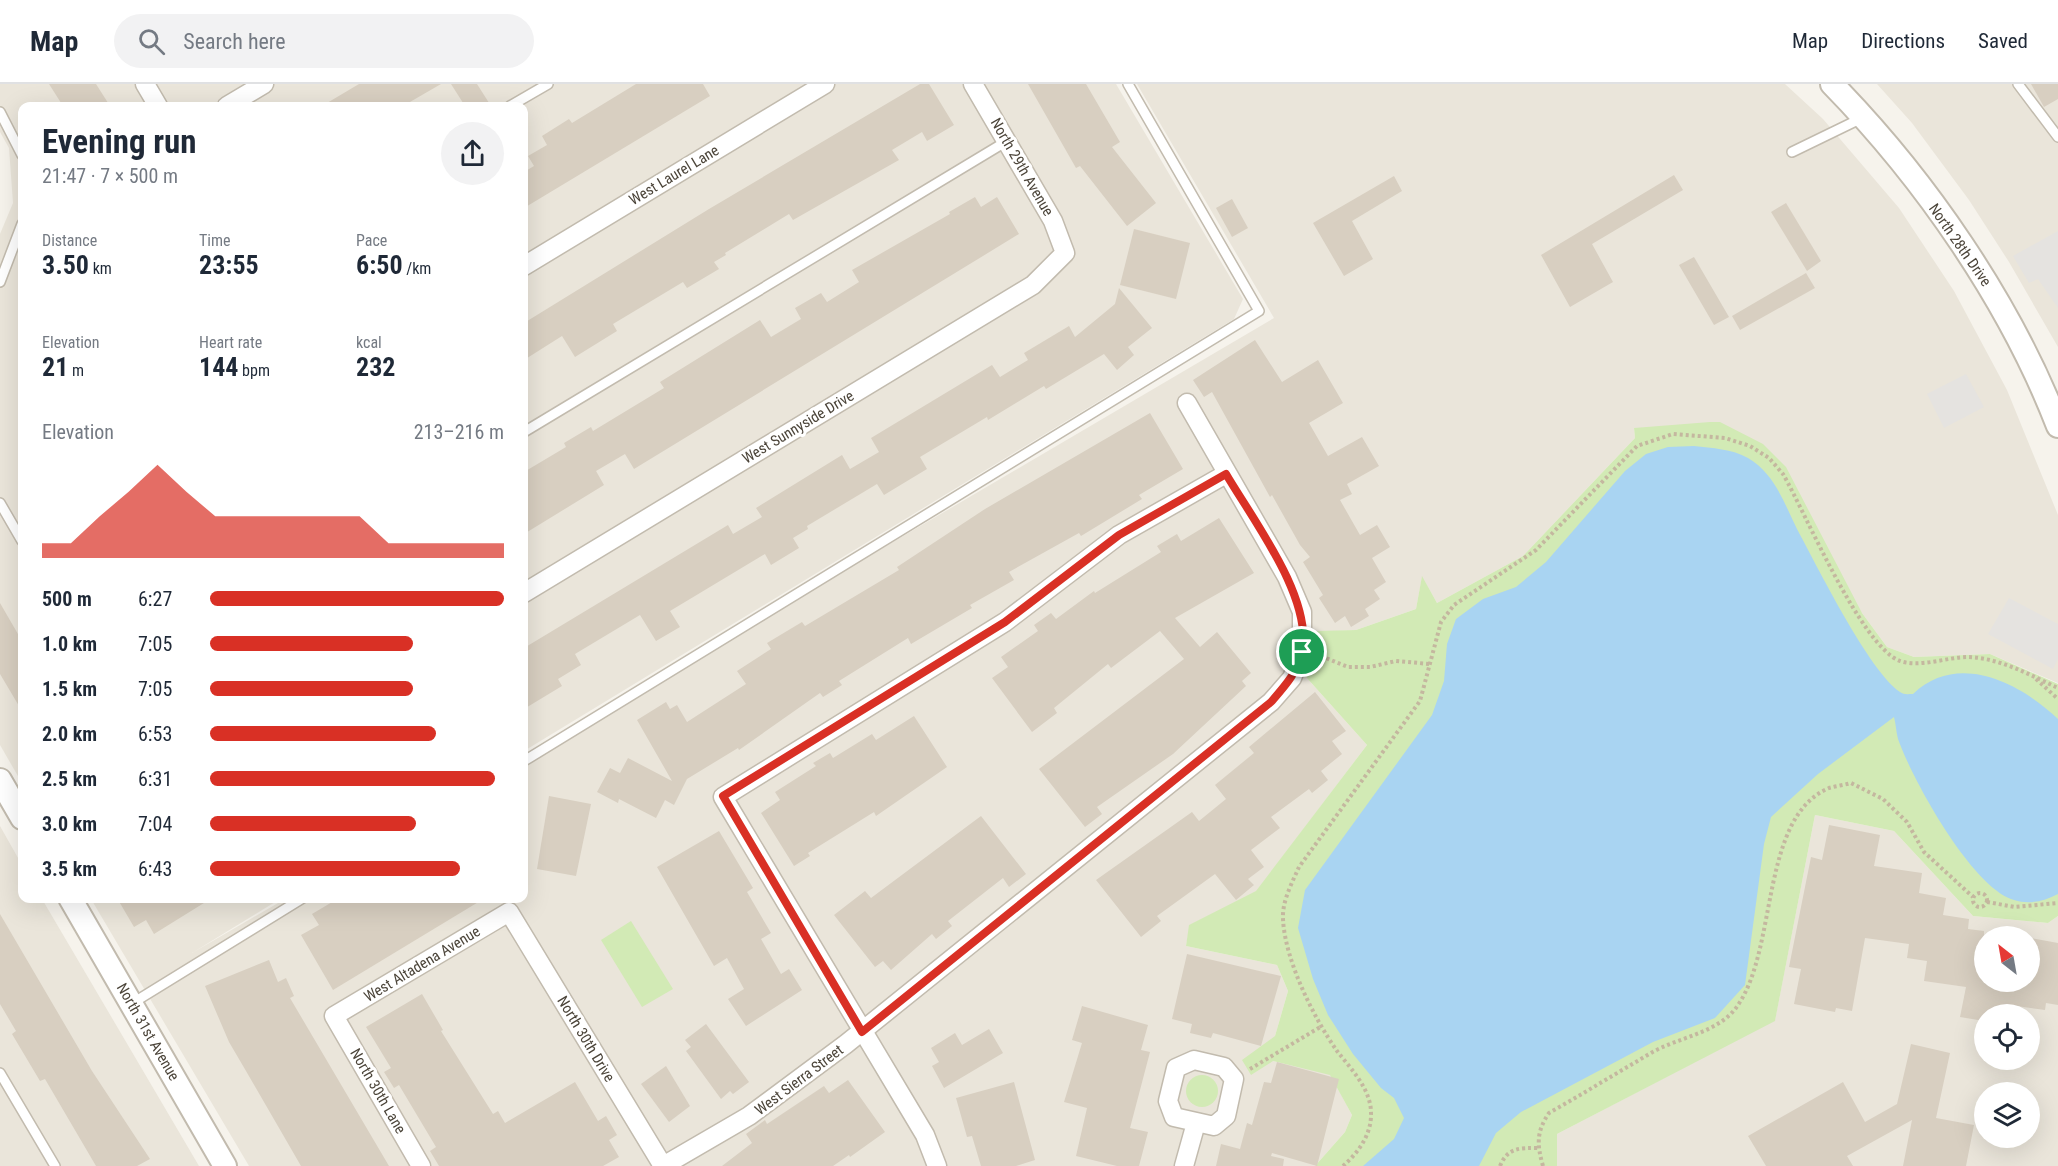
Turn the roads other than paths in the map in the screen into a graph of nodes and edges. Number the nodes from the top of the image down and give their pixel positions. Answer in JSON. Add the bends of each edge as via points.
{"nodes":[{"id":1,"x":145,"y":84,"type":"edge"},
{"id":2,"x":264,"y":84,"type":"edge"},
{"id":3,"x":548,"y":84,"type":"edge"},
{"id":4,"x":825,"y":84,"type":"edge"},
{"id":5,"x":972,"y":84,"type":"edge"},
{"id":6,"x":1128,"y":84,"type":"edge"},
{"id":7,"x":1832,"y":84,"type":"edge"},
{"id":8,"x":2018,"y":84,"type":"edge"},
{"id":9,"x":156,"y":102,"type":"edge"},
{"id":10,"x":234,"y":102,"type":"edge"},
{"id":11,"x":517,"y":102,"type":"edge"},
{"id":12,"x":0,"y":112,"type":"edge"},
{"id":13,"x":1864,"y":117,"type":"junction"},
{"id":14,"x":2058,"y":137,"type":"edge"},
{"id":15,"x":1007,"y":141,"type":"junction"},
{"id":16,"x":18,"y":147,"type":"edge"},
{"id":17,"x":1792,"y":152,"type":"dead end"},
{"id":18,"x":18,"y":235,"type":"edge"},
{"id":19,"x":1065,"y":254,"type":"joint"},
{"id":20,"x":528,"y":264,"type":"edge"},
{"id":21,"x":0,"y":282,"type":"edge"},
{"id":22,"x":1186,"y":403,"type":"dead end"},
{"id":23,"x":2058,"y":426,"type":"edge"},
{"id":24,"x":528,"y":430,"type":"edge"},
{"id":25,"x":1226,"y":474,"type":"junction"},
{"id":26,"x":0,"y":503,"type":"edge"},
{"id":27,"x":18,"y":534,"type":"edge"},
{"id":28,"x":528,"y":591,"type":"edge"},
{"id":29,"x":528,"y":760,"type":"edge"},
{"id":30,"x":0,"y":780,"type":"edge"},
{"id":31,"x":18,"y":811,"type":"edge"},
{"id":32,"x":73,"y":903,"type":"edge"},
{"id":33,"x":295,"y":903,"type":"edge"},
{"id":34,"x":509,"y":912,"type":"joint"},
{"id":35,"x":131,"y":1004,"type":"junction"},
{"id":36,"x":334,"y":1016,"type":"joint"},
{"id":37,"x":862,"y":1032,"type":"junction"},
{"id":38,"x":0,"y":1073,"type":"edge"},
{"id":39,"x":1196,"y":1123,"type":"junction"},
{"id":40,"x":55,"y":1166,"type":"edge"},
{"id":41,"x":225,"y":1166,"type":"edge"},
{"id":42,"x":421,"y":1166,"type":"edge"},
{"id":43,"x":663,"y":1166,"type":"edge"},
{"id":44,"x":937,"y":1166,"type":"edge"},
{"id":45,"x":1184,"y":1166,"type":"edge"}],
"edges":[{"from":1,"to":9,"type":"street"},
{"from":2,"to":10,"type":"street"},
{"from":3,"to":11,"type":"lane"},
{"from":4,"to":20,"type":"street","name":"West Laurel Lane"},
{"from":5,"to":15,"type":"street","name":"North 29th Avenue"},
{"from":6,"to":29,"type":"lane","via":[[1259,311]]},
{"from":7,"to":13,"type":"street","name":"North 28th Drive"},
{"from":8,"to":14,"type":"lane"},
{"from":12,"to":16,"type":"lane"},
{"from":13,"to":17,"type":"lane"},
{"from":13,"to":23,"type":"street","name":"North 28th Drive","via":[[1988,285],[2025,352]]},
{"from":15,"to":19,"type":"street","name":"North 29th Avenue","via":[[1053,221]]},
{"from":15,"to":24,"type":"lane"},
{"from":18,"to":21,"type":"lane"},
{"from":19,"to":28,"type":"street","name":"West Sunnyside Drive","via":[[1034,285]]},
{"from":22,"to":25,"type":"street"},
{"from":25,"to":37,"type":"street","name":"West Sierra Street","via":[[1287,577],[1302,612],[1302,652],[1292,678],[1271,702]]},
{"from":25,"to":37,"type":"street","via":[[1119,535],[987,633],[723,796]]},
{"from":26,"to":27,"type":"lane"},
{"from":30,"to":31,"type":"street"},
{"from":32,"to":35,"type":"street","name":"North 31st Avenue"},
{"from":33,"to":35,"type":"lane"},
{"from":34,"to":36,"type":"street","name":"West Altadena Avenue"},
{"from":34,"to":43,"type":"street","name":"North 30th Drive"},
{"from":35,"to":41,"type":"street","name":"North 31st Avenue"},
{"from":36,"to":42,"type":"street","name":"North 30th Lane"},
{"from":37,"to":43,"type":"street","name":"West Sierra Street","via":[[749,1116]]},
{"from":37,"to":44,"type":"street","via":[[925,1135]]},
{"from":38,"to":40,"type":"lane"},
{"from":39,"to":39,"type":"street","via":[[1214,1126],[1226,1116],[1234,1079],[1224,1067],[1194,1060],[1176,1068],[1168,1101],[1174,1117]]},
{"from":39,"to":45,"type":"street"}]}
